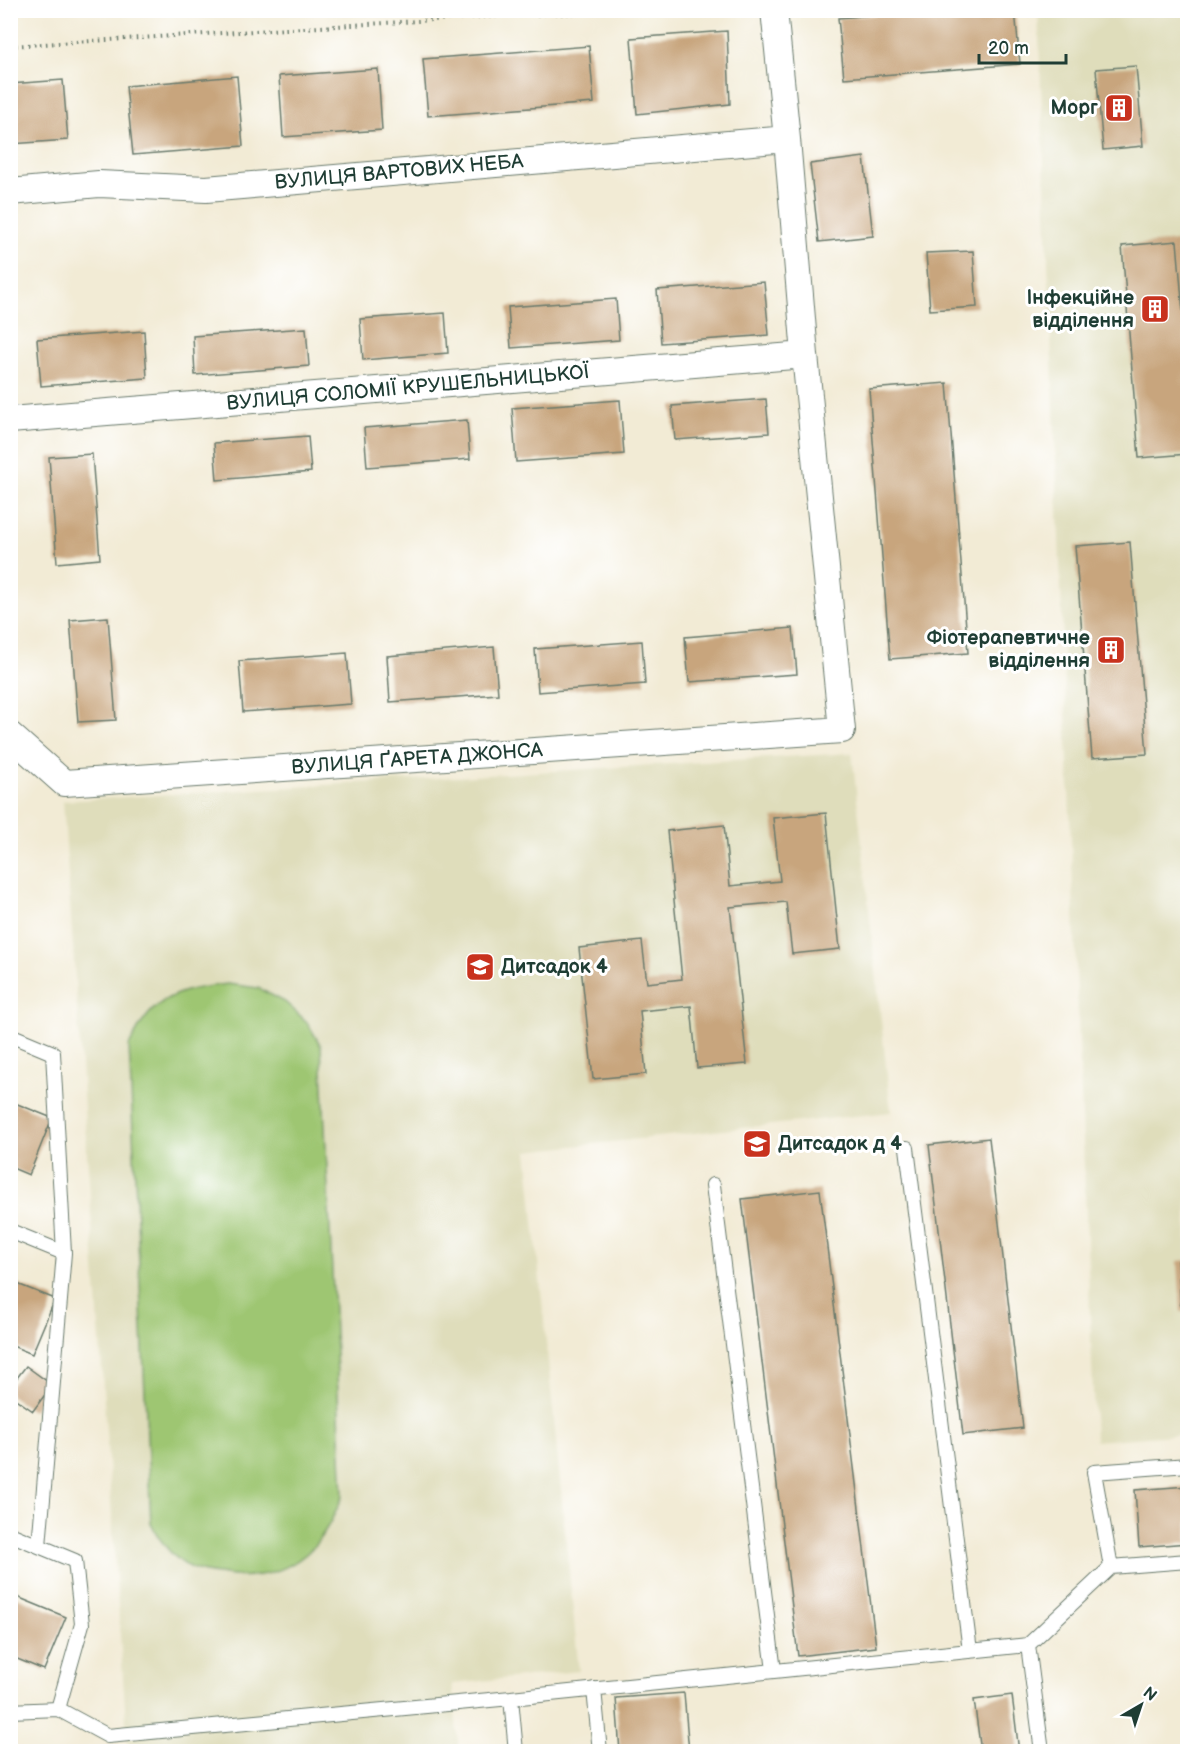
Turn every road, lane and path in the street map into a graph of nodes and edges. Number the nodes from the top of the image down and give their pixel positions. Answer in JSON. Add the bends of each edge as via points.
{"nodes":[{"id":1,"x":658,"y":10,"type":"edge"},
{"id":2,"x":774,"y":10,"type":"edge"},
{"id":3,"x":10,"y":46,"type":"edge"},
{"id":4,"x":788,"y":139,"type":"junction"},
{"id":5,"x":10,"y":192,"type":"edge"},
{"id":6,"x":805,"y":355,"type":"junction"},
{"id":7,"x":10,"y":420,"type":"edge"},
{"id":8,"x":10,"y":735,"type":"edge"},
{"id":9,"x":10,"y":1035,"type":"edge"},
{"id":10,"x":907,"y":1148,"type":"dead end"},
{"id":11,"x":713,"y":1185,"type":"dead end"},
{"id":12,"x":10,"y":1231,"type":"edge"},
{"id":13,"x":64,"y":1253,"type":"junction"},
{"id":14,"x":1188,"y":1465,"type":"edge"},
{"id":15,"x":10,"y":1534,"type":"edge"},
{"id":16,"x":39,"y":1546,"type":"junction"},
{"id":17,"x":1188,"y":1561,"type":"edge"},
{"id":18,"x":1111,"y":1567,"type":"junction"},
{"id":19,"x":1028,"y":1645,"type":"junction"},
{"id":20,"x":970,"y":1651,"type":"junction"},
{"id":21,"x":774,"y":1671,"type":"junction"},
{"id":22,"x":594,"y":1689,"type":"junction"},
{"id":23,"x":511,"y":1698,"type":"junction"},
{"id":24,"x":58,"y":1709,"type":"junction"},
{"id":25,"x":10,"y":1711,"type":"edge"},
{"id":26,"x":516,"y":1752,"type":"edge"},
{"id":27,"x":600,"y":1752,"type":"edge"},
{"id":28,"x":1042,"y":1752,"type":"edge"}],
"edges":[{"from":1,"to":3,"type":"path"},
{"from":2,"to":4,"type":"street"},
{"from":4,"to":5,"type":"street","name":"ВУЛИЦЯ ВАРТОВИХ НЕБА","via":[[206,189],[99,184]]},
{"from":4,"to":6,"type":"street"},
{"from":6,"to":7,"type":"street","name":"ВУЛИЦЯ СОЛОМІЇ КРУШЕЛЬНИЦЬКОЇ"},
{"from":6,"to":8,"type":"street","name":"ВУЛИЦЯ ҐАРЕТА ДЖОНСА","via":[[842,730],[64,783]]},
{"from":9,"to":13,"type":"lane","via":[[53,1053]]},
{"from":10,"to":20,"type":"lane"},
{"from":11,"to":21,"type":"lane"},
{"from":12,"to":13,"type":"lane"},
{"from":13,"to":16,"type":"lane"},
{"from":14,"to":18,"type":"lane","via":[[1094,1472]]},
{"from":15,"to":16,"type":"lane"},
{"from":16,"to":24,"type":"lane","via":[[75,1560],[82,1624]]},
{"from":17,"to":18,"type":"lane"},
{"from":18,"to":19,"type":"lane"},
{"from":19,"to":20,"type":"lane"},
{"from":19,"to":28,"type":"lane"},
{"from":20,"to":21,"type":"lane"},
{"from":21,"to":22,"type":"lane"},
{"from":22,"to":23,"type":"lane"},
{"from":22,"to":27,"type":"lane"},
{"from":23,"to":24,"type":"lane","via":[[108,1736]]},
{"from":23,"to":26,"type":"lane"},
{"from":24,"to":25,"type":"lane"}]}
